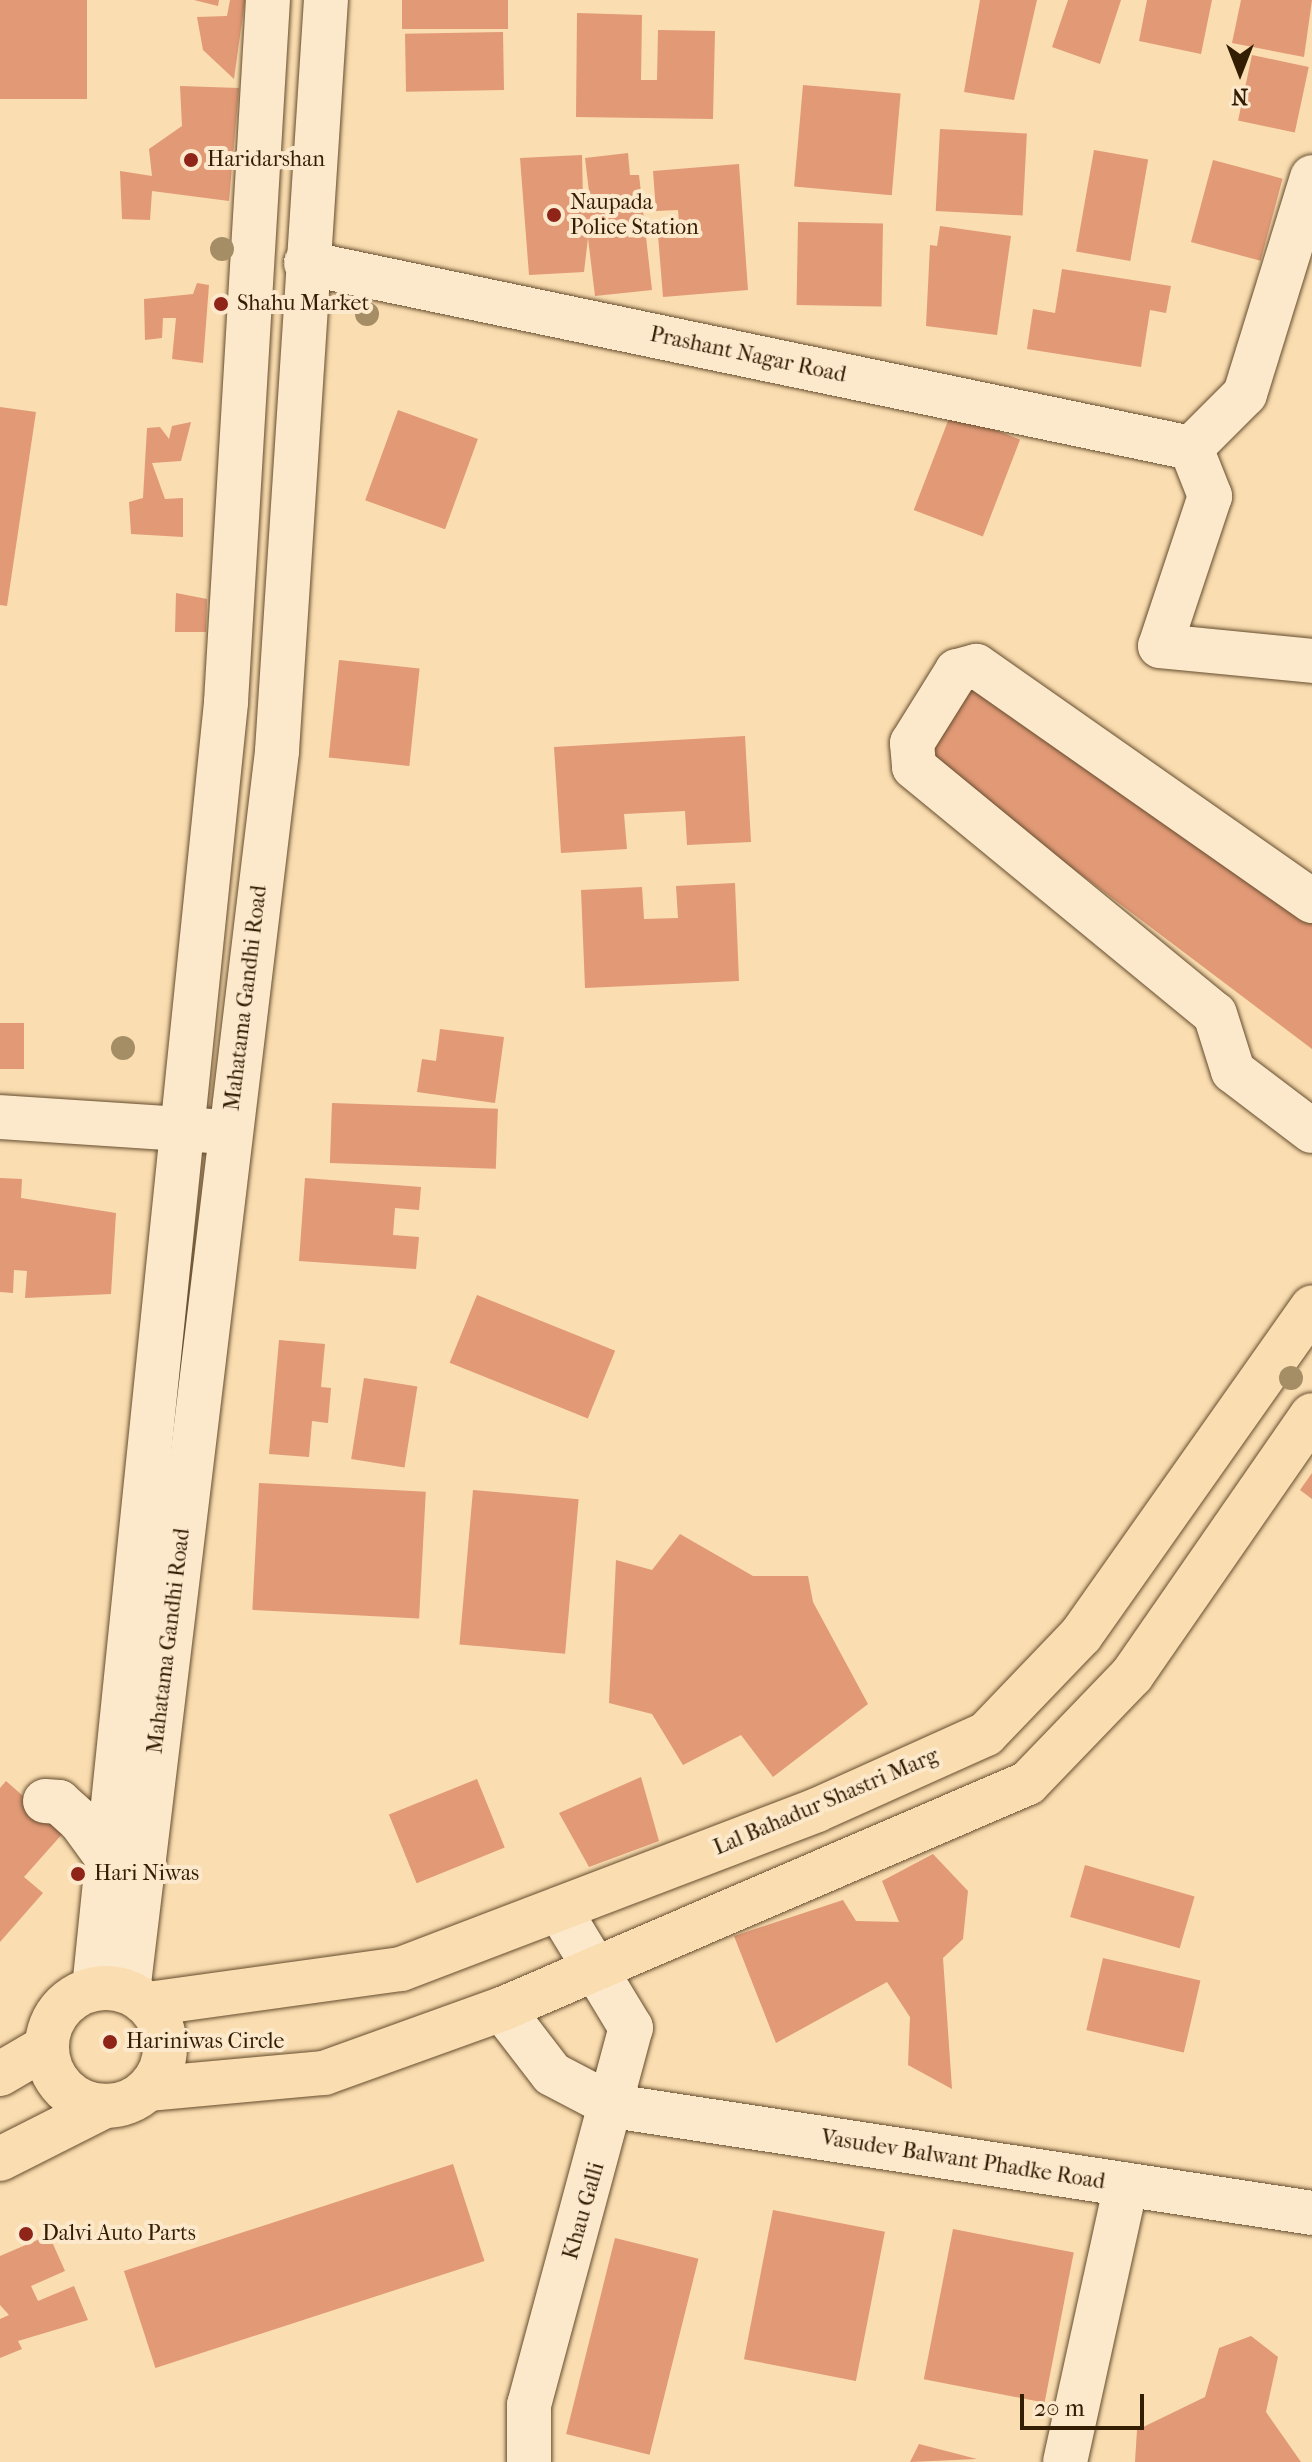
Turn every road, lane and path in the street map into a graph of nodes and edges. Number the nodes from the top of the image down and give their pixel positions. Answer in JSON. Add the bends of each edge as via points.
{"nodes":[{"id":1,"x":268,"y":0,"type":"edge"},
{"id":2,"x":291,"y":0,"type":"edge"},
{"id":3,"x":326,"y":0,"type":"edge"},
{"id":4,"x":1312,"y":177,"type":"edge"},
{"id":5,"x":269,"y":234,"type":"junction"},
{"id":6,"x":306,"y":263,"type":"junction"},
{"id":7,"x":1191,"y":448,"type":"junction"},
{"id":8,"x":1312,"y":661,"type":"edge"},
{"id":9,"x":1312,"y":901,"type":"edge"},
{"id":10,"x":0,"y":1117,"type":"edge"},
{"id":11,"x":178,"y":1130,"type":"junction"},
{"id":12,"x":1312,"y":1131,"type":"edge"},
{"id":13,"x":228,"y":1132,"type":"junction"},
{"id":14,"x":1312,"y":1307,"type":"edge"},
{"id":15,"x":1312,"y":1415,"type":"edge"},
{"id":16,"x":45,"y":1801,"type":"dead end"},
{"id":17,"x":108,"y":1859,"type":"junction"},
{"id":18,"x":559,"y":1909,"type":"junction"},
{"id":19,"x":598,"y":1967,"type":"junction"},
{"id":20,"x":123,"y":1995,"type":"junction"},
{"id":21,"x":502,"y":2009,"type":"junction"},
{"id":22,"x":46,"y":2047,"type":"junction"},
{"id":23,"x":0,"y":2074,"type":"edge"},
{"id":24,"x":148,"y":2089,"type":"junction"},
{"id":25,"x":105,"y":2106,"type":"junction"},
{"id":26,"x":613,"y":2106,"type":"junction"},
{"id":27,"x":0,"y":2159,"type":"edge"},
{"id":28,"x":1126,"y":2185,"type":"junction"},
{"id":29,"x":1312,"y":2213,"type":"edge"},
{"id":30,"x":529,"y":2462,"type":"edge"},
{"id":31,"x":1065,"y":2462,"type":"edge"}],
"edges":[{"from":1,"to":5,"type":"street","via":[[254,166]]},
{"from":2,"to":5,"type":"street"},
{"from":3,"to":6,"type":"street","name":"Mahatama Gandhi Road"},
{"from":4,"to":7,"type":"street","via":[[1245,394]]},
{"from":5,"to":6,"type":"street"},
{"from":5,"to":11,"type":"street","name":"Mahatama Gandhi Road","via":[[226,702]]},
{"from":6,"to":7,"type":"street","name":"Prashant Nagar Road"},
{"from":6,"to":13,"type":"street","name":"Mahatama Gandhi Road","via":[[277,751]]},
{"from":7,"to":8,"type":"street","via":[[1210,496],[1160,646]]},
{"from":9,"to":12,"type":"street","via":[[976,666],[957,671],[912,743],[914,767],[1215,1014],[1233,1071]]},
{"from":10,"to":11,"type":"street"},
{"from":11,"to":13,"type":"street"},
{"from":11,"to":17,"type":"street","name":"Mahatama Gandhi Road"},
{"from":13,"to":20,"type":"street","name":"Mahatama Gandhi Road"},
{"from":14,"to":18,"type":"main road","name":"Lal Bahadur Shastri Marg","via":[[1081,1635],[986,1734],[817,1810]]},
{"from":15,"to":19,"type":"main road","via":[[1132,1675],[1028,1783]]},
{"from":16,"to":17,"type":"street","via":[[59,1802],[81,1822]]},
{"from":17,"to":20,"type":"street","name":"Mahatama Gandhi Road"},
{"from":18,"to":19,"type":"street","name":"Khau Galli"},
{"from":18,"to":20,"type":"main road","name":"Lal Bahadur Shastri Marg","via":[[401,1969]]},
{"from":19,"to":21,"type":"main road"},
{"from":19,"to":26,"type":"street","name":"Khau Galli","via":[[631,2028]]},
{"from":20,"to":22,"type":"main road","via":[[60,2009]]},
{"from":20,"to":24,"type":"main road","via":[[165,2037],[162,2065]]},
{"from":21,"to":24,"type":"main road","via":[[324,2073]]},
{"from":21,"to":26,"type":"street","name":"Vasudev Balwant Phadke Road","via":[[552,2074]]},
{"from":22,"to":23,"type":"main road"},
{"from":22,"to":25,"type":"main road","via":[[49,2065],[71,2095]]},
{"from":24,"to":25,"type":"main road"},
{"from":25,"to":27,"type":"main road"},
{"from":26,"to":28,"type":"street","name":"Vasudev Balwant Phadke Road"},
{"from":26,"to":30,"type":"street","name":"Khau Galli","via":[[529,2405]]},
{"from":28,"to":29,"type":"street","name":"Vasudev Balwant Phadke Road"},
{"from":28,"to":31,"type":"street"}]}
